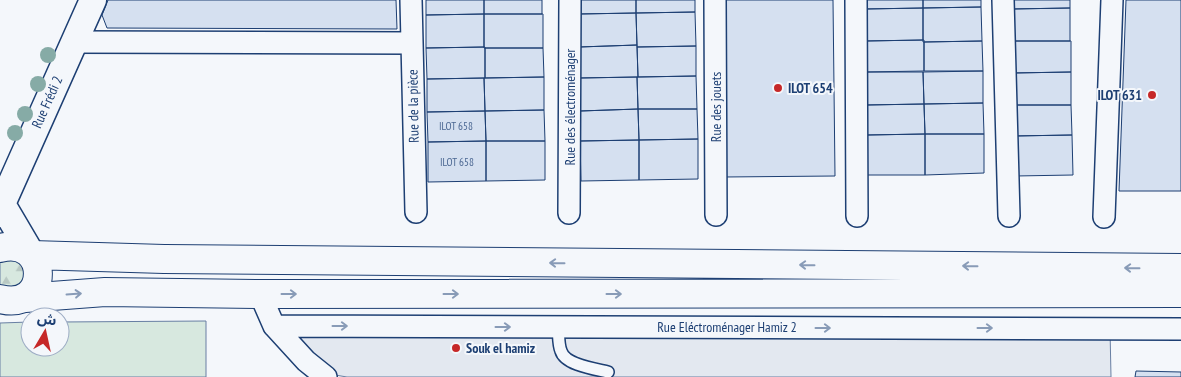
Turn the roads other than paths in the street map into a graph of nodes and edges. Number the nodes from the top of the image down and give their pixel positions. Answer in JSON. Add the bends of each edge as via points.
{"nodes":[{"id":1,"x":93,"y":0,"type":"edge"},
{"id":2,"x":411,"y":0,"type":"edge"},
{"id":3,"x":570,"y":0,"type":"edge"},
{"id":4,"x":715,"y":0,"type":"edge"},
{"id":5,"x":856,"y":0,"type":"edge"},
{"id":6,"x":1003,"y":0,"type":"edge"},
{"id":7,"x":1112,"y":0,"type":"edge"},
{"id":8,"x":74,"y":42,"type":"junction"},
{"id":9,"x":412,"y":43,"type":"junction"},
{"id":10,"x":1,"y":209,"type":"edge"},
{"id":11,"x":416,"y":212,"type":"dead end"},
{"id":12,"x":569,"y":214,"type":"dead end"},
{"id":13,"x":716,"y":214,"type":"dead end"},
{"id":14,"x":857,"y":216,"type":"dead end"},
{"id":15,"x":1009,"y":216,"type":"dead end"},
{"id":16,"x":1104,"y":217,"type":"dead end"},
{"id":17,"x":0,"y":248,"type":"edge"},
{"id":18,"x":32,"y":256,"type":"junction"},
{"id":19,"x":1181,"y":268,"type":"edge"},
{"id":20,"x":1181,"y":293,"type":"edge"},
{"id":21,"x":260,"y":294,"type":"junction"},
{"id":22,"x":12,"y":298,"type":"edge"},
{"id":23,"x":274,"y":326,"type":"junction"},
{"id":24,"x":558,"y":327,"type":"junction"},
{"id":25,"x":1181,"y":329,"type":"edge"},
{"id":26,"x":608,"y":372,"type":"dead end"},
{"id":27,"x":326,"y":377,"type":"edge"}],
"edges":[{"from":1,"to":8,"type":"street","name":"Rue Frédi 2"},
{"from":2,"to":9,"type":"street","name":"Rue de la pièce"},
{"from":3,"to":12,"type":"street","name":"Rue des électroménager"},
{"from":4,"to":13,"type":"street","name":"Rue des jouets"},
{"from":5,"to":14,"type":"street"},
{"from":6,"to":15,"type":"street"},
{"from":7,"to":16,"type":"street"},
{"from":8,"to":9,"type":"street"},
{"from":8,"to":10,"type":"street","name":"Rue Frédi 2"},
{"from":9,"to":11,"type":"street","name":"Rue de la pièce"},
{"from":10,"to":18,"type":"street"},
{"from":17,"to":18,"type":"highway","via":[[17,246]]},
{"from":19,"to":18,"type":"highway","one_way":true},
{"from":18,"to":22,"type":"highway","via":[[38,270],[36,286]]},
{"from":21,"to":20,"type":"highway","one_way":true},
{"from":22,"to":21,"type":"highway","one_way":true,"via":[[105,292]]},
{"from":21,"to":23,"type":"street"},
{"from":23,"to":24,"type":"street","name":"Rue Eléctroménager Hamiz 2","one_way":true},
{"from":23,"to":27,"type":"street","via":[[306,361]]},
{"from":24,"to":25,"type":"street","name":"Rue Eléctroménager Hamiz 2","one_way":true},
{"from":24,"to":26,"type":"lane","via":[[561,353],[567,359],[577,365]]}]}
